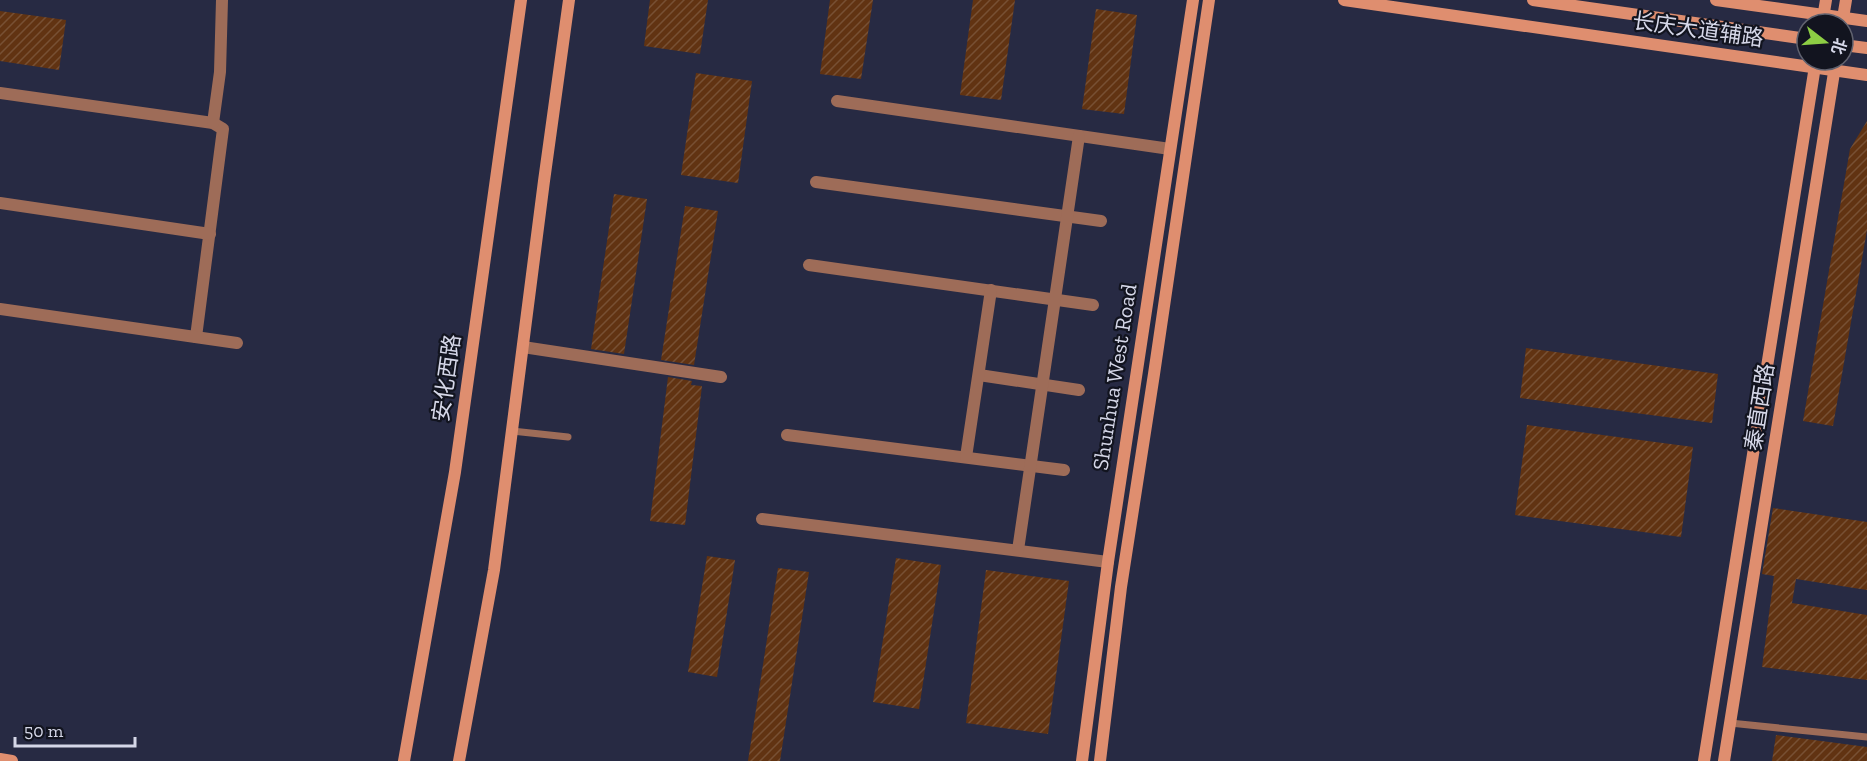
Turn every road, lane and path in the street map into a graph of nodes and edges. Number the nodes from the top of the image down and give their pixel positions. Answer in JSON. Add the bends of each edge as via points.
{"nodes":[{"id":1,"x":222,"y":0,"type":"edge"},
{"id":2,"x":521,"y":0,"type":"edge"},
{"id":3,"x":569,"y":0,"type":"edge"},
{"id":4,"x":1192,"y":0,"type":"edge"},
{"id":5,"x":1209,"y":0,"type":"edge"},
{"id":6,"x":1344,"y":0,"type":"edge"},
{"id":7,"x":1533,"y":0,"type":"edge"},
{"id":8,"x":1716,"y":0,"type":"edge"},
{"id":9,"x":1795,"y":15,"type":"edge"},
{"id":10,"x":1795,"y":37,"type":"edge"},
{"id":11,"x":1795,"y":61,"type":"edge"},
{"id":12,"x":1814,"y":72,"type":"edge"},
{"id":13,"x":1834,"y":72,"type":"edge"},
{"id":14,"x":0,"y":93,"type":"edge"},
{"id":15,"x":837,"y":101,"type":"dead end"},
{"id":16,"x":213,"y":123,"type":"junction"},
{"id":17,"x":1079,"y":136,"type":"junction"},
{"id":18,"x":1170,"y":149,"type":"junction"},
{"id":19,"x":816,"y":182,"type":"dead end"},
{"id":20,"x":0,"y":203,"type":"edge"},
{"id":21,"x":1067,"y":216,"type":"junction"},
{"id":22,"x":1101,"y":221,"type":"dead end"},
{"id":23,"x":210,"y":234,"type":"junction"},
{"id":24,"x":808,"y":265,"type":"dead end"},
{"id":25,"x":991,"y":290,"type":"junction"},
{"id":26,"x":1055,"y":299,"type":"junction"},
{"id":27,"x":1093,"y":305,"type":"dead end"},
{"id":28,"x":0,"y":309,"type":"edge"},
{"id":29,"x":196,"y":337,"type":"junction"},
{"id":30,"x":237,"y":343,"type":"dead end"},
{"id":31,"x":523,"y":347,"type":"junction"},
{"id":32,"x":979,"y":375,"type":"junction"},
{"id":33,"x":721,"y":377,"type":"dead end"},
{"id":34,"x":1043,"y":385,"type":"junction"},
{"id":35,"x":1079,"y":390,"type":"dead end"},
{"id":36,"x":512,"y":431,"type":"junction"},
{"id":37,"x":787,"y":435,"type":"dead end"},
{"id":38,"x":568,"y":438,"type":"dead end"},
{"id":39,"x":966,"y":458,"type":"junction"},
{"id":40,"x":1031,"y":466,"type":"junction"},
{"id":41,"x":1064,"y":470,"type":"dead end"},
{"id":42,"x":762,"y":519,"type":"dead end"},
{"id":43,"x":1018,"y":550,"type":"junction"},
{"id":44,"x":1108,"y":562,"type":"junction"},
{"id":45,"x":1730,"y":723,"type":"junction"},
{"id":46,"x":1867,"y":737,"type":"edge"},
{"id":47,"x":0,"y":759,"type":"edge"},
{"id":48,"x":12,"y":761,"type":"edge"},
{"id":49,"x":404,"y":761,"type":"edge"},
{"id":50,"x":459,"y":761,"type":"edge"},
{"id":51,"x":1082,"y":761,"type":"edge"},
{"id":52,"x":1101,"y":761,"type":"edge"},
{"id":53,"x":1704,"y":761,"type":"edge"},
{"id":54,"x":1724,"y":761,"type":"edge"}],
"edges":[{"from":1,"to":16,"type":"street","via":[[220,72]]},
{"from":2,"to":49,"type":"street","name":"安化西路","via":[[455,472]]},
{"from":3,"to":31,"type":"street"},
{"from":4,"to":18,"type":"street","name":"Shunhua West Road"},
{"from":5,"to":52,"type":"street","name":"Shunhua West Road","via":[[1121,587]]},
{"from":6,"to":11,"type":"street","name":"长庆大道辅路"},
{"from":7,"to":10,"type":"street"},
{"from":8,"to":9,"type":"street"},
{"from":12,"to":53,"type":"street","name":"秦直西路"},
{"from":13,"to":45,"type":"street","name":"秦直西路"},
{"from":14,"to":16,"type":"street"},
{"from":15,"to":17,"type":"street"},
{"from":16,"to":23,"type":"street","via":[[223,129]]},
{"from":17,"to":18,"type":"street"},
{"from":17,"to":21,"type":"street"},
{"from":18,"to":44,"type":"street","name":"Shunhua West Road"},
{"from":19,"to":21,"type":"street"},
{"from":20,"to":23,"type":"street"},
{"from":21,"to":22,"type":"street"},
{"from":21,"to":26,"type":"street"},
{"from":23,"to":29,"type":"street"},
{"from":24,"to":25,"type":"street"},
{"from":25,"to":26,"type":"street"},
{"from":25,"to":32,"type":"street"},
{"from":26,"to":27,"type":"street"},
{"from":26,"to":34,"type":"street"},
{"from":28,"to":29,"type":"street"},
{"from":29,"to":30,"type":"street"},
{"from":31,"to":33,"type":"street"},
{"from":31,"to":36,"type":"street"},
{"from":32,"to":34,"type":"street"},
{"from":32,"to":39,"type":"street"},
{"from":34,"to":35,"type":"street"},
{"from":34,"to":40,"type":"street"},
{"from":36,"to":38,"type":"lane"},
{"from":36,"to":50,"type":"street","via":[[494,570]]},
{"from":37,"to":39,"type":"street"},
{"from":39,"to":40,"type":"street"},
{"from":40,"to":41,"type":"street"},
{"from":40,"to":43,"type":"street"},
{"from":42,"to":43,"type":"street"},
{"from":43,"to":44,"type":"street"},
{"from":44,"to":51,"type":"street","name":"Shunhua West Road"},
{"from":45,"to":46,"type":"lane"},
{"from":45,"to":54,"type":"street","name":"秦直西路"},
{"from":47,"to":48,"type":"street"}]}
